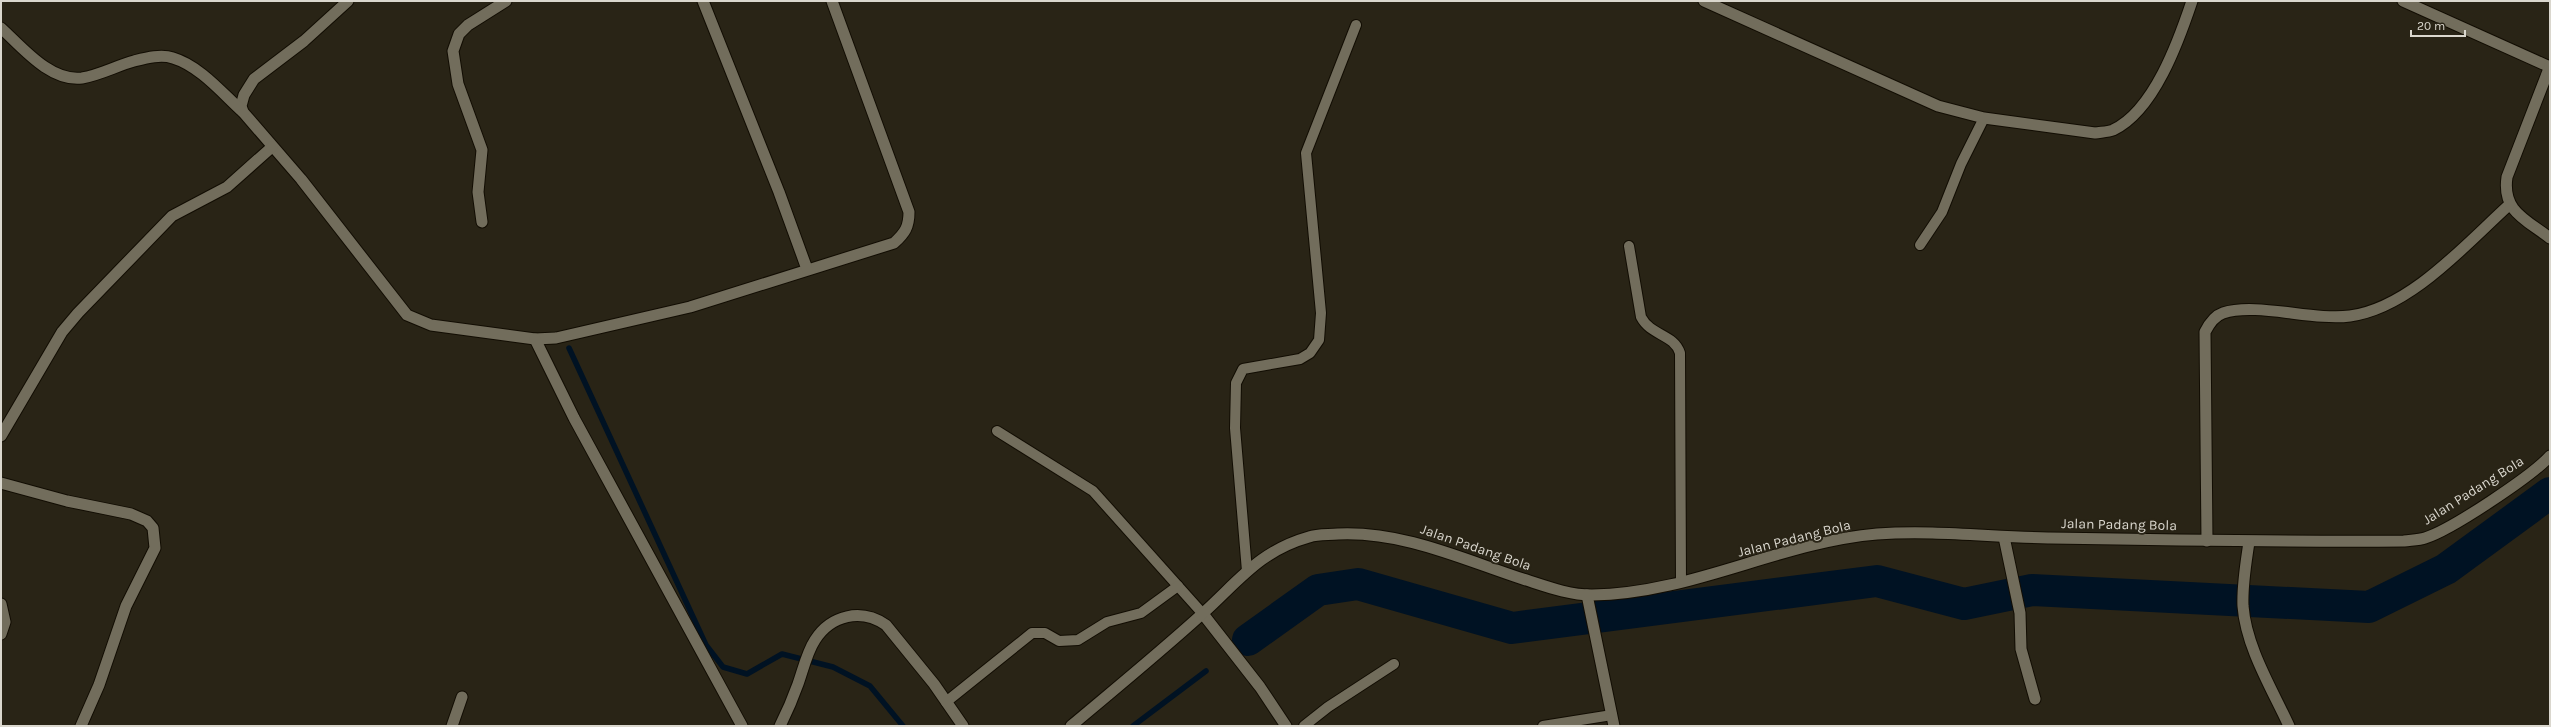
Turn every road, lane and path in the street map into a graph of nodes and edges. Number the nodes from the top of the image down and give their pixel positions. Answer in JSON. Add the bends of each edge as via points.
{"nodes":[{"id":1,"x":348,"y":1,"type":"edge"},
{"id":2,"x":506,"y":1,"type":"edge"},
{"id":3,"x":703,"y":1,"type":"edge"},
{"id":4,"x":832,"y":1,"type":"edge"},
{"id":5,"x":1704,"y":1,"type":"edge"},
{"id":6,"x":2192,"y":1,"type":"edge"},
{"id":7,"x":2402,"y":1,"type":"edge"},
{"id":8,"x":1356,"y":25,"type":"dead end"},
{"id":9,"x":1,"y":28,"type":"edge"},
{"id":10,"x":2550,"y":67,"type":"edge"},
{"id":11,"x":243,"y":112,"type":"junction"},
{"id":12,"x":1984,"y":118,"type":"junction"},
{"id":13,"x":272,"y":147,"type":"junction"},
{"id":14,"x":2509,"y":205,"type":"junction"},
{"id":15,"x":482,"y":222,"type":"dead end"},
{"id":16,"x":2550,"y":238,"type":"edge"},
{"id":17,"x":1920,"y":245,"type":"dead end"},
{"id":18,"x":1629,"y":246,"type":"dead end"},
{"id":19,"x":806,"y":270,"type":"junction"},
{"id":20,"x":535,"y":339,"type":"junction"},
{"id":21,"x":997,"y":431,"type":"dead end"},
{"id":22,"x":1,"y":436,"type":"edge"},
{"id":23,"x":2550,"y":456,"type":"edge"},
{"id":24,"x":1,"y":483,"type":"edge"},
{"id":25,"x":2004,"y":537,"type":"junction"},
{"id":26,"x":2207,"y":541,"type":"junction"},
{"id":27,"x":2249,"y":542,"type":"junction"},
{"id":28,"x":1247,"y":571,"type":"junction"},
{"id":29,"x":1681,"y":582,"type":"junction"},
{"id":30,"x":1178,"y":586,"type":"junction"},
{"id":31,"x":1588,"y":595,"type":"junction"},
{"id":32,"x":1,"y":604,"type":"edge"},
{"id":33,"x":1202,"y":614,"type":"junction"},
{"id":34,"x":1,"y":634,"type":"edge"},
{"id":35,"x":1394,"y":664,"type":"dead end"},
{"id":36,"x":462,"y":697,"type":"dead end"},
{"id":37,"x":2035,"y":699,"type":"dead end"},
{"id":38,"x":946,"y":702,"type":"junction"},
{"id":39,"x":1613,"y":721,"type":"edge"},
{"id":40,"x":81,"y":726,"type":"edge"},
{"id":41,"x":452,"y":726,"type":"edge"},
{"id":42,"x":742,"y":726,"type":"edge"},
{"id":43,"x":780,"y":726,"type":"edge"},
{"id":44,"x":963,"y":726,"type":"edge"},
{"id":45,"x":1071,"y":726,"type":"edge"},
{"id":46,"x":1286,"y":726,"type":"edge"},
{"id":47,"x":1304,"y":726,"type":"edge"},
{"id":48,"x":1543,"y":726,"type":"edge"},
{"id":49,"x":2290,"y":726,"type":"edge"}],
"edges":[{"from":1,"to":11,"type":"street","via":[[304,41],[254,79],[244,95],[241,106]]},
{"from":2,"to":15,"type":"street","via":[[468,25],[459,34],[453,51],[458,84],[482,150],[478,192]]},
{"from":3,"to":19,"type":"street","via":[[779,192]]},
{"from":4,"to":19,"type":"street","via":[[909,212],[909,224],[904,234],[894,243]]},
{"from":5,"to":12,"type":"street","via":[[1938,106]]},
{"from":6,"to":12,"type":"street","via":[[2181,34],[2151,91],[2136,113],[2112,130],[2095,133]]},
{"from":7,"to":10,"type":"street"},
{"from":8,"to":28,"type":"lane","via":[[1306,153],[1321,313],[1319,340],[1310,353],[1300,359],[1243,369],[1236,383],[1236,428]]},
{"from":9,"to":11,"type":"street","via":[[50,70],[72,78],[98,74],[150,57],[172,57],[204,78]]},
{"from":10,"to":14,"type":"street","via":[[2507,177],[2505,189]]},
{"from":11,"to":13,"type":"street"},
{"from":12,"to":17,"type":"lane","via":[[1961,164],[1942,212]]},
{"from":13,"to":20,"type":"street","via":[[407,315],[431,325]]},
{"from":13,"to":22,"type":"street","via":[[227,187],[172,216],[82,309],[62,332]]},
{"from":14,"to":16,"type":"street"},
{"from":14,"to":26,"type":"street","via":[[2413,289],[2370,312],[2319,317],[2236,311],[2222,313],[2212,320],[2205,332]]},
{"from":18,"to":29,"type":"lane","via":[[1641,317],[1645,325],[1674,342],[1680,353]]},
{"from":19,"to":20,"type":"street","via":[[690,307],[556,338]]},
{"from":20,"to":42,"type":"street","via":[[574,418]]},
{"from":21,"to":30,"type":"lane","via":[[1093,492]]},
{"from":23,"to":27,"type":"street","name":"Jalan Padang Bola","via":[[2518,483],[2425,538],[2404,541]]},
{"from":24,"to":40,"type":"street","via":[[67,501],[131,514],[147,521],[153,528],[155,548],[126,606],[99,685]]},
{"from":25,"to":26,"type":"street","name":"Jalan Padang Bola"},
{"from":25,"to":29,"type":"street","name":"Jalan Padang Bola","via":[[1909,532],[1873,535],[1831,541]]},
{"from":25,"to":37,"type":"street","via":[[2020,613],[2020,642]]},
{"from":26,"to":27,"type":"street","name":"Jalan Padang Bola"},
{"from":27,"to":49,"type":"street","via":[[2243,586],[2244,607],[2255,650]]},
{"from":28,"to":31,"type":"street","name":"Jalan Padang Bola","via":[[1283,545],[1314,535],[1357,533],[1404,539],[1558,590]]},
{"from":28,"to":33,"type":"street","name":"Jalan Padang Bola"},
{"from":29,"to":31,"type":"street","name":"Jalan Padang Bola","via":[[1631,593]]},
{"from":30,"to":33,"type":"lane"},
{"from":30,"to":38,"type":"lane","via":[[1141,614],[1107,622],[1078,640],[1058,641],[1045,633],[1032,633]]},
{"from":31,"to":39,"type":"street"},
{"from":32,"to":34,"type":"street","via":[[5,622]]},
{"from":33,"to":45,"type":"street","name":"Jalan Padang Bola"},
{"from":33,"to":46,"type":"street","via":[[1260,687]]},
{"from":35,"to":47,"type":"lane","via":[[1328,707]]},
{"from":36,"to":41,"type":"street"},
{"from":38,"to":43,"type":"street","via":[[897,637],[877,619],[853,615],[824,628],[814,641]]},
{"from":38,"to":44,"type":"street"},
{"from":39,"to":48,"type":"lane"}]}
